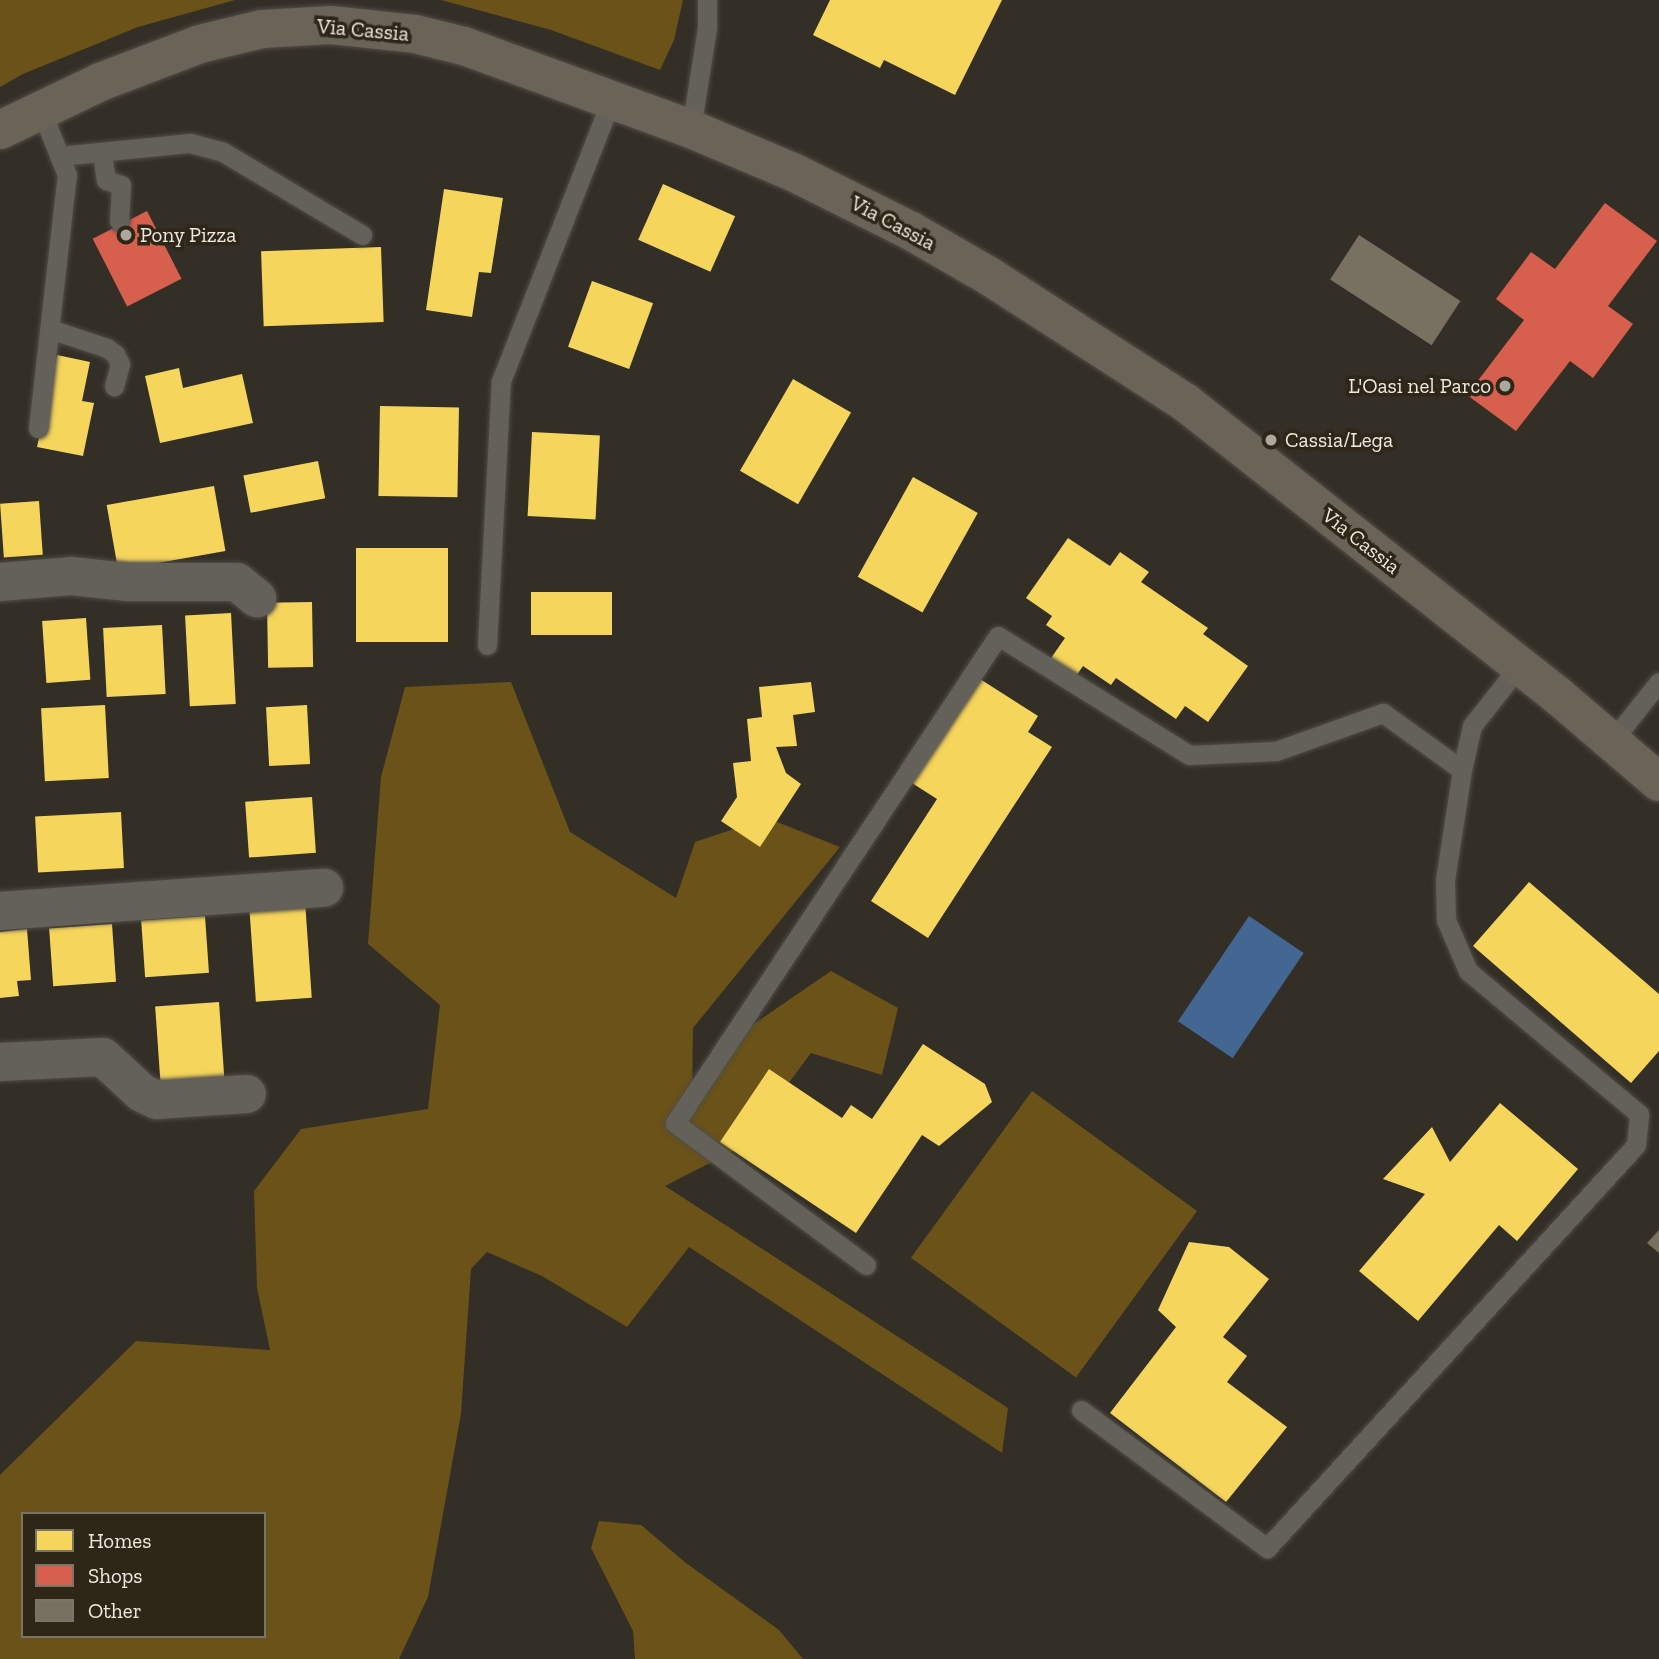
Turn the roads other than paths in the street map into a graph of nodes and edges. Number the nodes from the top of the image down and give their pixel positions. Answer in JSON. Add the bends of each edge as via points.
{"nodes":[{"id":1,"x":707,"y":0,"type":"edge"},
{"id":2,"x":612,"y":99,"type":"junction"},
{"id":3,"x":41,"y":110,"type":"junction"},
{"id":4,"x":691,"y":129,"type":"junction"},
{"id":5,"x":0,"y":130,"type":"edge"},
{"id":6,"x":102,"y":153,"type":"junction"},
{"id":7,"x":59,"y":156,"type":"junction"},
{"id":8,"x":119,"y":221,"type":"dead end"},
{"id":9,"x":362,"y":234,"type":"dead end"},
{"id":10,"x":50,"y":329,"type":"junction"},
{"id":11,"x":114,"y":386,"type":"dead end"},
{"id":12,"x":38,"y":428,"type":"dead end"},
{"id":13,"x":0,"y":582,"type":"edge"},
{"id":14,"x":257,"y":598,"type":"dead end"},
{"id":15,"x":487,"y":645,"type":"dead end"},
{"id":16,"x":1520,"y":665,"type":"junction"},
{"id":17,"x":1659,"y":682,"type":"edge"},
{"id":18,"x":1612,"y":741,"type":"junction"},
{"id":19,"x":1462,"y":770,"type":"junction"},
{"id":20,"x":1659,"y":782,"type":"edge"},
{"id":21,"x":324,"y":888,"type":"dead end"},
{"id":22,"x":0,"y":911,"type":"edge"},
{"id":23,"x":0,"y":1062,"type":"edge"},
{"id":24,"x":247,"y":1094,"type":"dead end"},
{"id":25,"x":866,"y":1265,"type":"dead end"},
{"id":26,"x":1081,"y":1410,"type":"dead end"}],
"edges":[{"from":1,"to":4,"type":"lane"},
{"from":2,"to":3,"type":"main road","name":"Via Cassia","via":[[464,46],[371,27],[318,25],[262,29],[200,44]]},
{"from":2,"to":4,"type":"main road","name":"Via Cassia"},
{"from":2,"to":15,"type":"lane","via":[[501,381]]},
{"from":3,"to":5,"type":"main road","name":"Via Cassia"},
{"from":3,"to":7,"type":"lane"},
{"from":4,"to":16,"type":"main road","name":"Via Cassia","via":[[793,172],[911,231],[1094,342],[1186,403]]},
{"from":6,"to":7,"type":"lane"},
{"from":6,"to":8,"type":"lane","via":[[106,180],[121,185]]},
{"from":6,"to":9,"type":"lane","via":[[190,143],[223,152]]},
{"from":7,"to":10,"type":"lane","via":[[66,175]]},
{"from":10,"to":11,"type":"lane","via":[[116,354],[120,364]]},
{"from":10,"to":12,"type":"lane"},
{"from":13,"to":14,"type":"street","via":[[71,576],[126,582],[237,582]]},
{"from":16,"to":18,"type":"main road","name":"Via Cassia"},
{"from":16,"to":19,"type":"lane","via":[[1472,726]]},
{"from":17,"to":18,"type":"lane"},
{"from":18,"to":20,"type":"main road","name":"Via Cassia"},
{"from":19,"to":25,"type":"lane","via":[[1383,713],[1276,751],[1189,755],[998,636],[675,1123]]},
{"from":19,"to":26,"type":"lane","via":[[1445,880],[1446,920],[1468,971],[1639,1114],[1636,1145],[1267,1548]]},
{"from":21,"to":22,"type":"street"},
{"from":23,"to":24,"type":"street","via":[[103,1056],[142,1093],[157,1100]]}]}
